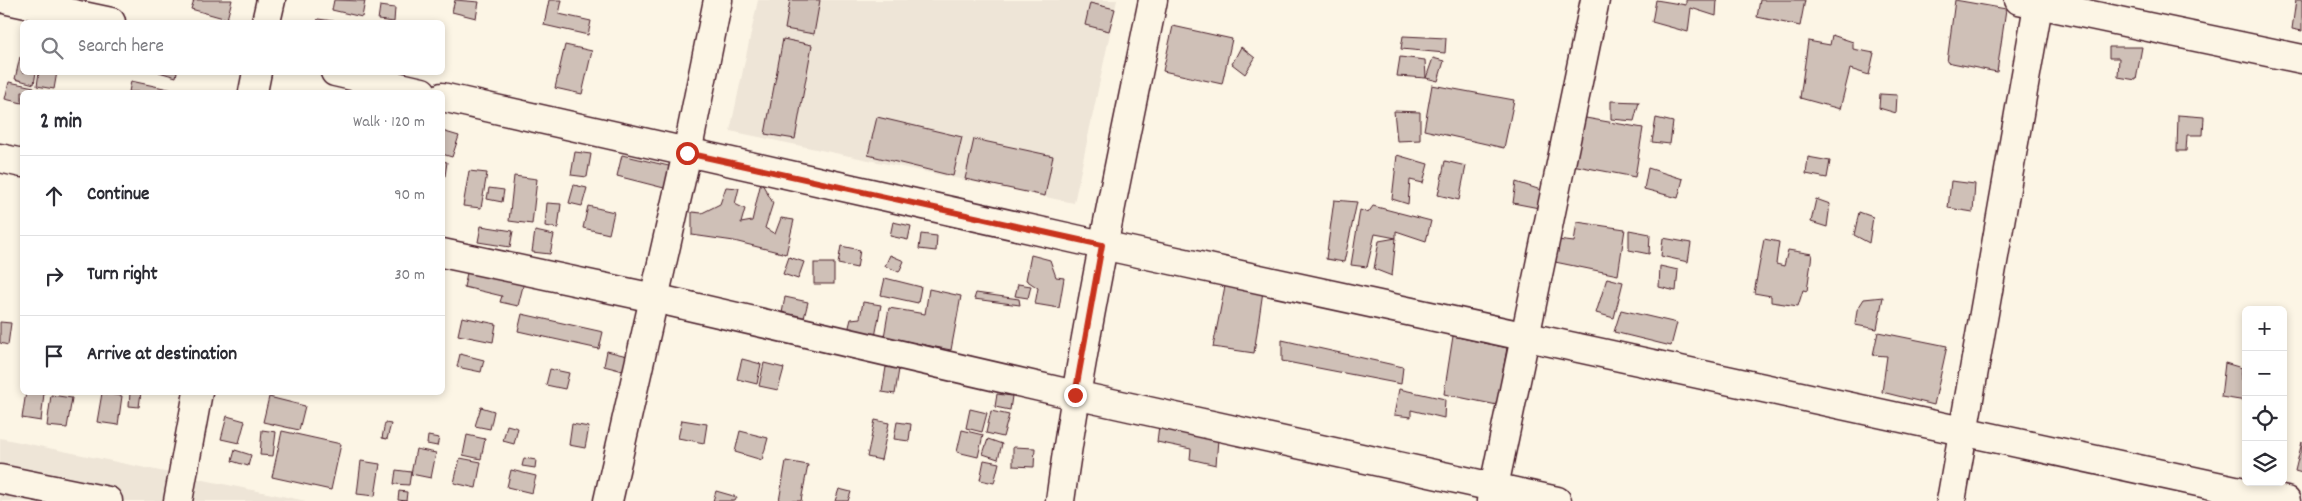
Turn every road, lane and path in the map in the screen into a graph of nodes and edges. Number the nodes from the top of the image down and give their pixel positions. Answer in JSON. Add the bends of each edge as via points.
{"nodes":[{"id":1,"x":8,"y":0,"type":"edge"},
{"id":2,"x":271,"y":0,"type":"edge"},
{"id":3,"x":718,"y":0,"type":"edge"},
{"id":4,"x":1153,"y":0,"type":"edge"},
{"id":5,"x":1595,"y":0,"type":"edge"},
{"id":6,"x":2032,"y":1,"type":"edge"},
{"id":7,"x":102,"y":20,"type":"edge"},
{"id":8,"x":266,"y":20,"type":"edge"},
{"id":9,"x":2302,"y":59,"type":"edge"},
{"id":10,"x":256,"y":75,"type":"edge"},
{"id":11,"x":348,"y":75,"type":"edge"},
{"id":12,"x":253,"y":90,"type":"edge"},
{"id":13,"x":413,"y":90,"type":"edge"},
{"id":14,"x":445,"y":98,"type":"edge"},
{"id":15,"x":687,"y":153,"type":"junction"},
{"id":16,"x":0,"y":158,"type":"edge"},
{"id":17,"x":20,"y":163,"type":"edge"},
{"id":18,"x":1102,"y":245,"type":"junction"},
{"id":19,"x":445,"y":254,"type":"edge"},
{"id":20,"x":654,"y":298,"type":"junction"},
{"id":21,"x":1524,"y":335,"type":"junction"},
{"id":22,"x":197,"y":395,"type":"edge"},
{"id":23,"x":1075,"y":395,"type":"junction"},
{"id":24,"x":1964,"y":433,"type":"junction"},
{"id":25,"x":0,"y":478,"type":"edge"},
{"id":26,"x":1492,"y":494,"type":"edge"},
{"id":27,"x":108,"y":501,"type":"edge"},
{"id":28,"x":178,"y":501,"type":"edge"},
{"id":29,"x":608,"y":501,"type":"edge"},
{"id":30,"x":1060,"y":501,"type":"edge"},
{"id":31,"x":1556,"y":501,"type":"edge"},
{"id":32,"x":1951,"y":501,"type":"edge"},
{"id":33,"x":2286,"y":501,"type":"edge"}],
"edges":[{"from":1,"to":7,"type":"street"},
{"from":2,"to":8,"type":"street"},
{"from":3,"to":15,"type":"street"},
{"from":4,"to":18,"type":"street"},
{"from":5,"to":21,"type":"street"},
{"from":6,"to":9,"type":"street"},
{"from":6,"to":24,"type":"street"},
{"from":10,"to":12,"type":"street"},
{"from":11,"to":13,"type":"street"},
{"from":14,"to":15,"type":"street"},
{"from":15,"to":18,"type":"street"},
{"from":15,"to":20,"type":"street"},
{"from":16,"to":17,"type":"street"},
{"from":18,"to":21,"type":"street"},
{"from":18,"to":23,"type":"street"},
{"from":19,"to":20,"type":"street"},
{"from":20,"to":23,"type":"street"},
{"from":20,"to":29,"type":"street"},
{"from":21,"to":24,"type":"street"},
{"from":21,"to":26,"type":"street"},
{"from":22,"to":28,"type":"street"},
{"from":23,"to":26,"type":"street"},
{"from":23,"to":30,"type":"street"},
{"from":24,"to":32,"type":"street"},
{"from":24,"to":33,"type":"street"},
{"from":25,"to":27,"type":"street"},
{"from":26,"to":31,"type":"street"}]}
